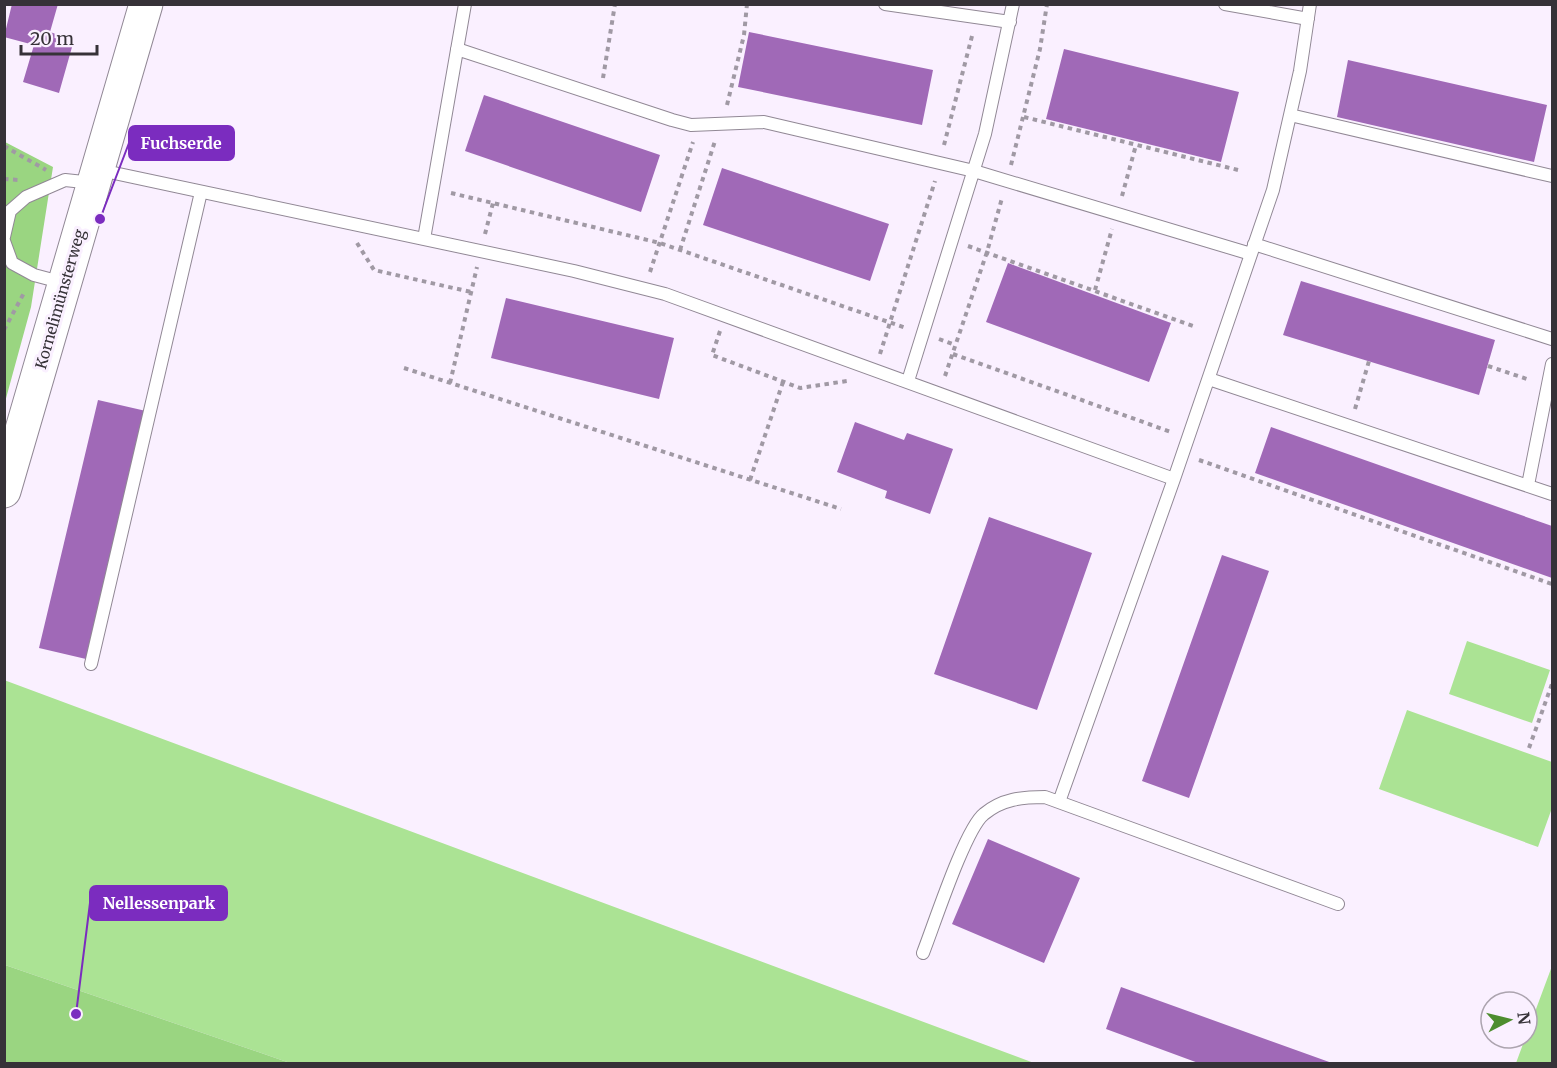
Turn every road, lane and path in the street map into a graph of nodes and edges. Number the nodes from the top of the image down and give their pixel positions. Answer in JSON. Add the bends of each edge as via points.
{"nodes":[{"id":1,"x":146,"y":4,"type":"edge"},
{"id":2,"x":465,"y":4,"type":"edge"},
{"id":3,"x":615,"y":4,"type":"edge"},
{"id":4,"x":885,"y":4,"type":"edge"},
{"id":5,"x":1013,"y":4,"type":"edge"},
{"id":6,"x":1225,"y":4,"type":"edge"},
{"id":7,"x":1310,"y":4,"type":"edge"},
{"id":8,"x":976,"y":18,"type":"junction"},
{"id":9,"x":1308,"y":19,"type":"junction"},
{"id":10,"x":1010,"y":22,"type":"junction"},
{"id":11,"x":457,"y":49,"type":"junction"},
{"id":12,"x":600,"y":97,"type":"junction"},
{"id":13,"x":1290,"y":115,"type":"junction"},
{"id":14,"x":1024,"y":117,"type":"dead end"},
{"id":15,"x":699,"y":124,"type":"junction"},
{"id":16,"x":4,"y":146,"type":"edge"},
{"id":17,"x":940,"y":163,"type":"junction"},
{"id":18,"x":1238,"y":170,"type":"dead end"},
{"id":19,"x":974,"y":171,"type":"junction"},
{"id":20,"x":1552,"y":176,"type":"edge"},
{"id":21,"x":85,"y":178,"type":"junction"},
{"id":22,"x":433,"y":188,"type":"junction"},
{"id":23,"x":201,"y":192,"type":"junction"},
{"id":24,"x":493,"y":203,"type":"junction"},
{"id":25,"x":344,"y":222,"type":"junction"},
{"id":26,"x":4,"y":239,"type":"edge"},
{"id":27,"x":424,"y":239,"type":"junction"},
{"id":28,"x":953,"y":241,"type":"junction"},
{"id":29,"x":660,"y":243,"type":"junction"},
{"id":30,"x":1253,"y":249,"type":"junction"},
{"id":31,"x":480,"y":251,"type":"junction"},
{"id":32,"x":49,"y":279,"type":"junction"},
{"id":33,"x":644,"y":289,"type":"junction"},
{"id":34,"x":471,"y":292,"type":"junction"},
{"id":35,"x":725,"y":315,"type":"junction"},
{"id":36,"x":891,"y":323,"type":"junction"},
{"id":37,"x":1193,"y":326,"type":"dead end"},
{"id":38,"x":4,"y":330,"type":"edge"},
{"id":39,"x":923,"y":334,"type":"junction"},
{"id":40,"x":1552,"y":339,"type":"edge"},
{"id":41,"x":955,"y":345,"type":"dead end"},
{"id":42,"x":953,"y":354,"type":"dead end"},
{"id":43,"x":1368,"y":361,"type":"dead end"},
{"id":44,"x":1552,"y":364,"type":"edge"},
{"id":45,"x":1488,"y":366,"type":"dead end"},
{"id":46,"x":404,"y":368,"type":"dead end"},
{"id":47,"x":875,"y":369,"type":"junction"},
{"id":48,"x":1209,"y":379,"type":"junction"},
{"id":49,"x":908,"y":381,"type":"junction"},
{"id":50,"x":783,"y":382,"type":"junction"},
{"id":51,"x":450,"y":383,"type":"junction"},
{"id":52,"x":1548,"y":386,"type":"junction"},
{"id":53,"x":1350,"y":426,"type":"junction"},
{"id":54,"x":1188,"y":438,"type":"junction"},
{"id":55,"x":1183,"y":454,"type":"junction"},
{"id":56,"x":1174,"y":479,"type":"junction"},
{"id":57,"x":750,"y":480,"type":"junction"},
{"id":58,"x":1528,"y":485,"type":"junction"},
{"id":59,"x":4,"y":491,"type":"edge"},
{"id":60,"x":1552,"y":494,"type":"edge"},
{"id":61,"x":841,"y":509,"type":"dead end"},
{"id":62,"x":1552,"y":584,"type":"edge"},
{"id":63,"x":91,"y":664,"type":"dead end"},
{"id":64,"x":1552,"y":684,"type":"edge"},
{"id":65,"x":1529,"y":748,"type":"dead end"},
{"id":66,"x":1059,"y":802,"type":"junction"},
{"id":67,"x":1338,"y":903,"type":"dead end"},
{"id":68,"x":923,"y":953,"type":"dead end"}],
"edges":[{"from":1,"to":21,"type":"street","name":"Kornelimünsterweg"},
{"from":2,"to":11,"type":"lane"},
{"from":3,"to":12,"type":"path"},
{"from":4,"to":8,"type":"lane"},
{"from":5,"to":10,"type":"lane"},
{"from":6,"to":9,"type":"lane"},
{"from":7,"to":9,"type":"lane"},
{"from":8,"to":10,"type":"lane"},
{"from":8,"to":17,"type":"path"},
{"from":9,"to":13,"type":"lane"},
{"from":10,"to":19,"type":"lane"},
{"from":11,"to":12,"type":"lane"},
{"from":11,"to":22,"type":"lane"},
{"from":12,"to":15,"type":"lane","via":[[672,120]]},
{"from":13,"to":20,"type":"lane"},
{"from":13,"to":30,"type":"lane","via":[[1273,190]]},
{"from":14,"to":18,"type":"path"},
{"from":15,"to":17,"type":"lane","via":[[764,122]]},
{"from":15,"to":29,"type":"path"},
{"from":16,"to":21,"type":"path"},
{"from":17,"to":19,"type":"lane"},
{"from":17,"to":36,"type":"path"},
{"from":19,"to":28,"type":"lane"},
{"from":19,"to":30,"type":"lane"},
{"from":21,"to":23,"type":"lane"},
{"from":21,"to":26,"type":"lane","via":[[26,197],[10,211]]},
{"from":21,"to":32,"type":"street","name":"Kornelimünsterweg"},
{"from":22,"to":24,"type":"path"},
{"from":22,"to":27,"type":"lane"},
{"from":23,"to":25,"type":"lane"},
{"from":23,"to":63,"type":"lane"},
{"from":24,"to":29,"type":"path"},
{"from":24,"to":31,"type":"path"},
{"from":25,"to":27,"type":"lane"},
{"from":25,"to":34,"type":"path","via":[[374,270]]},
{"from":26,"to":32,"type":"lane","via":[[12,263]]},
{"from":27,"to":31,"type":"lane"},
{"from":28,"to":37,"type":"path"},
{"from":28,"to":39,"type":"lane"},
{"from":29,"to":33,"type":"path"},
{"from":29,"to":36,"type":"path"},
{"from":30,"to":40,"type":"lane"},
{"from":30,"to":48,"type":"lane"},
{"from":31,"to":33,"type":"lane"},
{"from":31,"to":34,"type":"path"},
{"from":32,"to":38,"type":"path"},
{"from":32,"to":59,"type":"street","name":"Kornelimünsterweg"},
{"from":33,"to":35,"type":"lane"},
{"from":34,"to":51,"type":"path"},
{"from":35,"to":47,"type":"lane"},
{"from":35,"to":50,"type":"path","via":[[712,356]]},
{"from":36,"to":39,"type":"path"},
{"from":36,"to":47,"type":"path"},
{"from":39,"to":41,"type":"path"},
{"from":39,"to":49,"type":"lane"},
{"from":42,"to":54,"type":"path"},
{"from":43,"to":53,"type":"path"},
{"from":44,"to":52,"type":"lane"},
{"from":45,"to":52,"type":"path"},
{"from":46,"to":51,"type":"path"},
{"from":47,"to":49,"type":"lane"},
{"from":47,"to":50,"type":"path","via":[[838,382],[800,388]]},
{"from":48,"to":53,"type":"lane"},
{"from":48,"to":54,"type":"lane"},
{"from":49,"to":56,"type":"lane"},
{"from":50,"to":57,"type":"path"},
{"from":51,"to":57,"type":"path"},
{"from":52,"to":58,"type":"lane"},
{"from":53,"to":58,"type":"lane"},
{"from":54,"to":55,"type":"lane"},
{"from":55,"to":56,"type":"lane"},
{"from":55,"to":62,"type":"path"},
{"from":56,"to":66,"type":"lane"},
{"from":57,"to":61,"type":"path"},
{"from":58,"to":60,"type":"lane"},
{"from":64,"to":65,"type":"path"},
{"from":66,"to":67,"type":"lane"},
{"from":66,"to":68,"type":"lane","via":[[1045,797],[1023,797],[1000,803],[982,815],[970,833]]}]}
